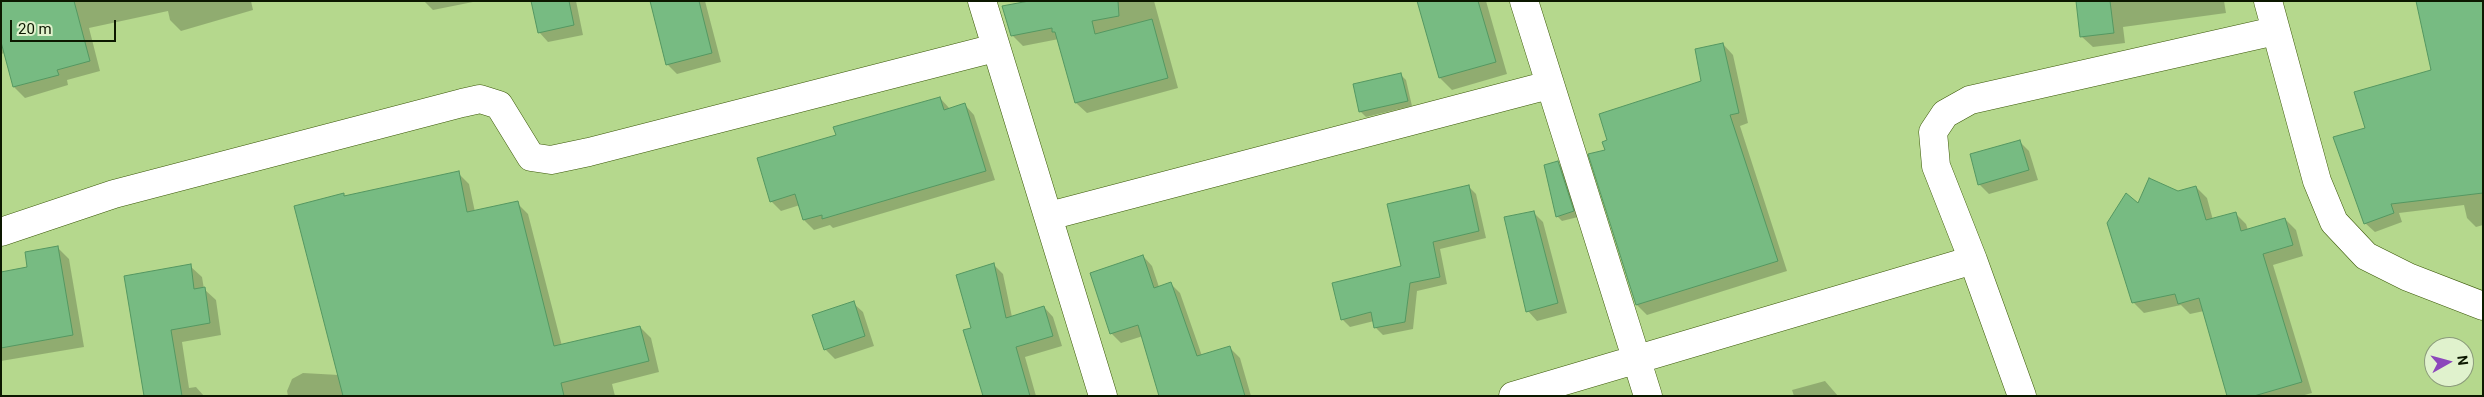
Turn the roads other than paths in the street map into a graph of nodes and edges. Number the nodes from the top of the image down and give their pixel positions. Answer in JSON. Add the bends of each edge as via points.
{"nodes":[{"id":1,"x":982,"y":1,"type":"edge"},
{"id":2,"x":1524,"y":1,"type":"edge"},
{"id":3,"x":2268,"y":1,"type":"edge"},
{"id":4,"x":2275,"y":31,"type":"junction"},
{"id":5,"x":995,"y":48,"type":"junction"},
{"id":6,"x":1549,"y":85,"type":"junction"},
{"id":7,"x":1049,"y":216,"type":"junction"},
{"id":8,"x":1,"y":232,"type":"edge"},
{"id":9,"x":1973,"y":260,"type":"junction"},
{"id":10,"x":2483,"y":306,"type":"edge"},
{"id":11,"x":1638,"y":360,"type":"junction"},
{"id":12,"x":1103,"y":396,"type":"edge"},
{"id":13,"x":1513,"y":396,"type":"edge"},
{"id":14,"x":1648,"y":396,"type":"edge"},
{"id":15,"x":2022,"y":396,"type":"edge"}],
"edges":[{"from":1,"to":5,"type":"street"},
{"from":2,"to":6,"type":"street"},
{"from":3,"to":4,"type":"street"},
{"from":4,"to":9,"type":"street","via":[[1970,100],[1945,114],[1933,132],[1936,166]]},
{"from":4,"to":10,"type":"street","via":[[2318,181],[2334,222],[2366,256],[2408,277]]},
{"from":5,"to":7,"type":"street"},
{"from":5,"to":8,"type":"street","via":[[551,160],[531,157],[499,105],[480,99],[114,194]]},
{"from":6,"to":7,"type":"street"},
{"from":6,"to":11,"type":"street"},
{"from":7,"to":12,"type":"street"},
{"from":9,"to":11,"type":"street"},
{"from":9,"to":15,"type":"street"},
{"from":11,"to":13,"type":"street"},
{"from":11,"to":14,"type":"street"}]}
